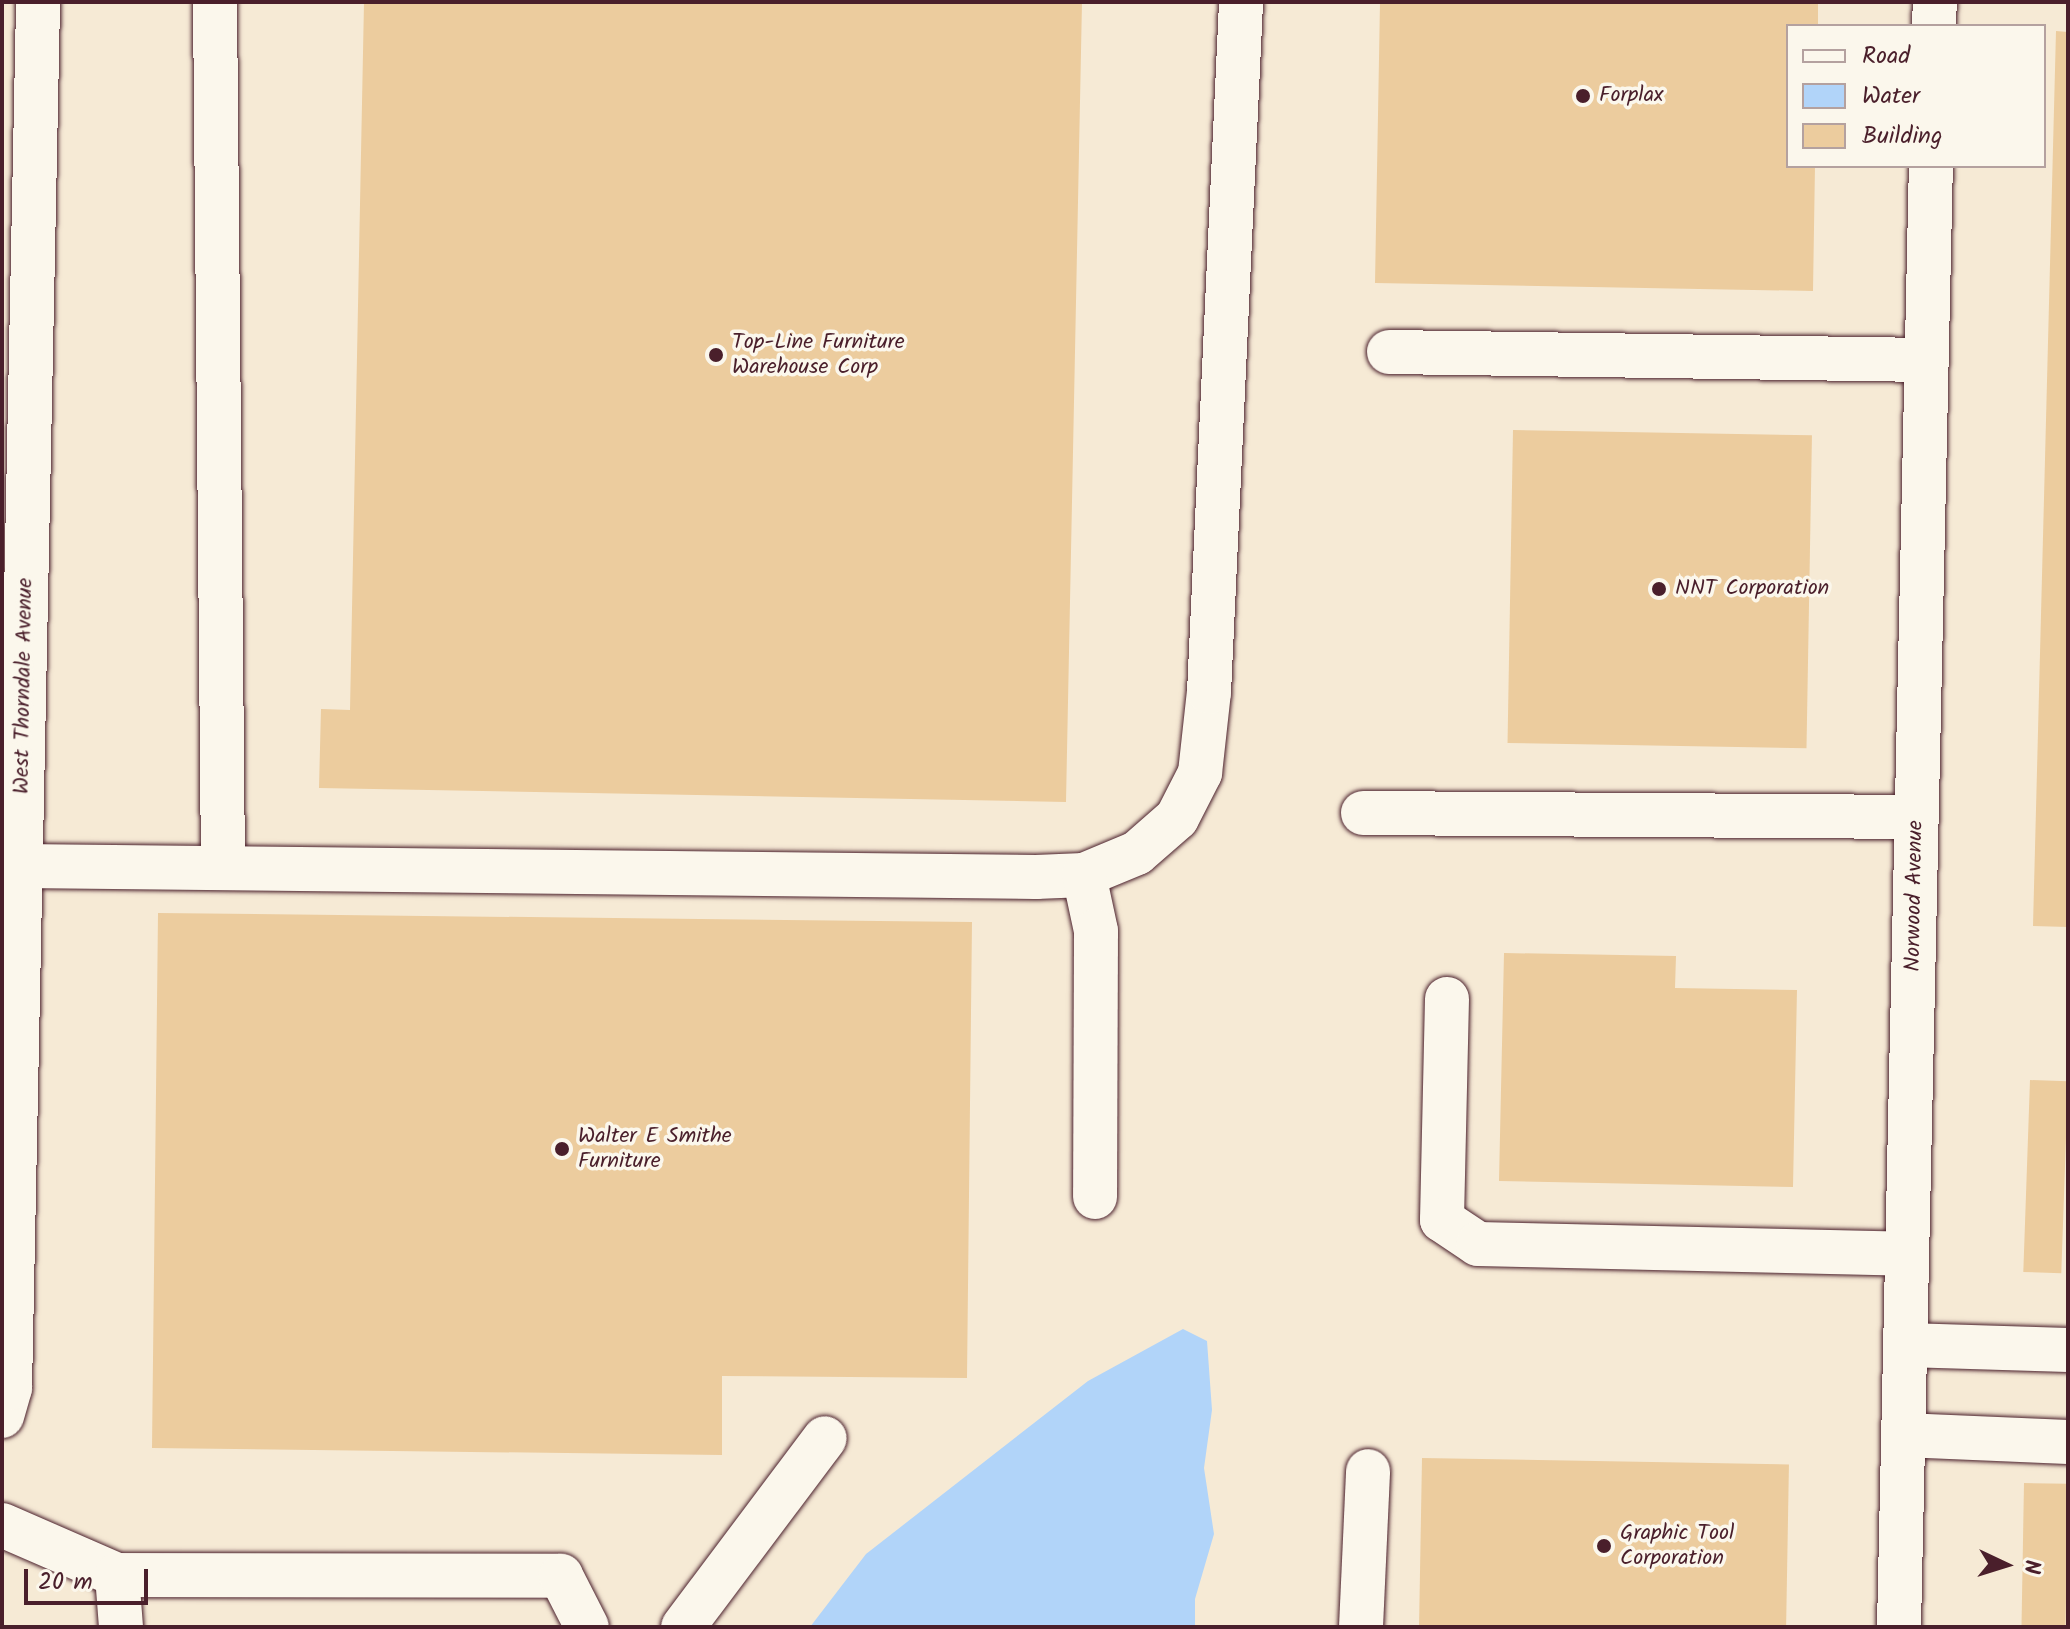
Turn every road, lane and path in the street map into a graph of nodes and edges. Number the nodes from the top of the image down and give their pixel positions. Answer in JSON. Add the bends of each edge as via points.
{"nodes":[{"id":1,"x":38,"y":2,"type":"edge"},
{"id":2,"x":215,"y":2,"type":"edge"},
{"id":3,"x":1241,"y":2,"type":"edge"},
{"id":4,"x":1935,"y":2,"type":"edge"},
{"id":5,"x":1934,"y":24,"type":"edge"},
{"id":6,"x":1931,"y":168,"type":"edge"},
{"id":7,"x":1389,"y":352,"type":"dead end"},
{"id":8,"x":1927,"y":360,"type":"junction"},
{"id":9,"x":14,"y":523,"type":"edge"},
{"id":10,"x":13,"y":705,"type":"edge"},
{"id":11,"x":1363,"y":813,"type":"dead end"},
{"id":12,"x":1917,"y":817,"type":"junction"},
{"id":13,"x":20,"y":866,"type":"junction"},
{"id":14,"x":223,"y":868,"type":"junction"},
{"id":15,"x":1084,"y":875,"type":"junction"},
{"id":16,"x":1447,"y":999,"type":"dead end"},
{"id":17,"x":1095,"y":1197,"type":"dead end"},
{"id":18,"x":1907,"y":1254,"type":"junction"},
{"id":19,"x":7,"y":1323,"type":"edge"},
{"id":20,"x":1906,"y":1345,"type":"junction"},
{"id":21,"x":2068,"y":1350,"type":"edge"},
{"id":22,"x":2,"y":1416,"type":"edge"},
{"id":23,"x":1903,"y":1435,"type":"junction"},
{"id":24,"x":825,"y":1438,"type":"dead end"},
{"id":25,"x":2068,"y":1442,"type":"edge"},
{"id":26,"x":1368,"y":1471,"type":"dead end"},
{"id":27,"x":2,"y":1525,"type":"edge"},
{"id":28,"x":117,"y":1575,"type":"junction"},
{"id":29,"x":121,"y":1627,"type":"edge"},
{"id":30,"x":587,"y":1627,"type":"edge"},
{"id":31,"x":683,"y":1627,"type":"edge"},
{"id":32,"x":1361,"y":1627,"type":"edge"},
{"id":33,"x":1899,"y":1627,"type":"edge"}],
"edges":[{"from":1,"to":9,"type":"street","name":"West Thorndale Avenue"},
{"from":2,"to":14,"type":"street"},
{"from":3,"to":15,"type":"street","via":[[1209,692],[1200,773],[1177,818],[1137,853]]},
{"from":4,"to":5,"type":"street"},
{"from":6,"to":8,"type":"street","name":"Norwood Avenue"},
{"from":7,"to":8,"type":"street"},
{"from":8,"to":12,"type":"street","name":"Norwood Avenue"},
{"from":9,"to":10,"type":"street","name":"West Thorndale Avenue"},
{"from":10,"to":13,"type":"street","name":"West Thorndale Avenue"},
{"from":11,"to":12,"type":"street"},
{"from":12,"to":18,"type":"street","name":"Norwood Avenue"},
{"from":13,"to":14,"type":"street"},
{"from":13,"to":19,"type":"street","name":"West Thorndale Avenue"},
{"from":14,"to":15,"type":"street"},
{"from":15,"to":17,"type":"street","via":[[1096,931]]},
{"from":16,"to":18,"type":"street","via":[[1442,1220],[1478,1244]]},
{"from":18,"to":20,"type":"street","name":"Norwood Avenue"},
{"from":19,"to":22,"type":"street","name":"West Thorndale Avenue","via":[[10,1388]]},
{"from":20,"to":21,"type":"street"},
{"from":20,"to":23,"type":"street","name":"Norwood Avenue"},
{"from":23,"to":25,"type":"street"},
{"from":23,"to":33,"type":"street","name":"Norwood Avenue"},
{"from":24,"to":31,"type":"street"},
{"from":26,"to":32,"type":"street"},
{"from":27,"to":28,"type":"street"},
{"from":28,"to":29,"type":"street"},
{"from":28,"to":30,"type":"street","via":[[561,1576]]}]}
